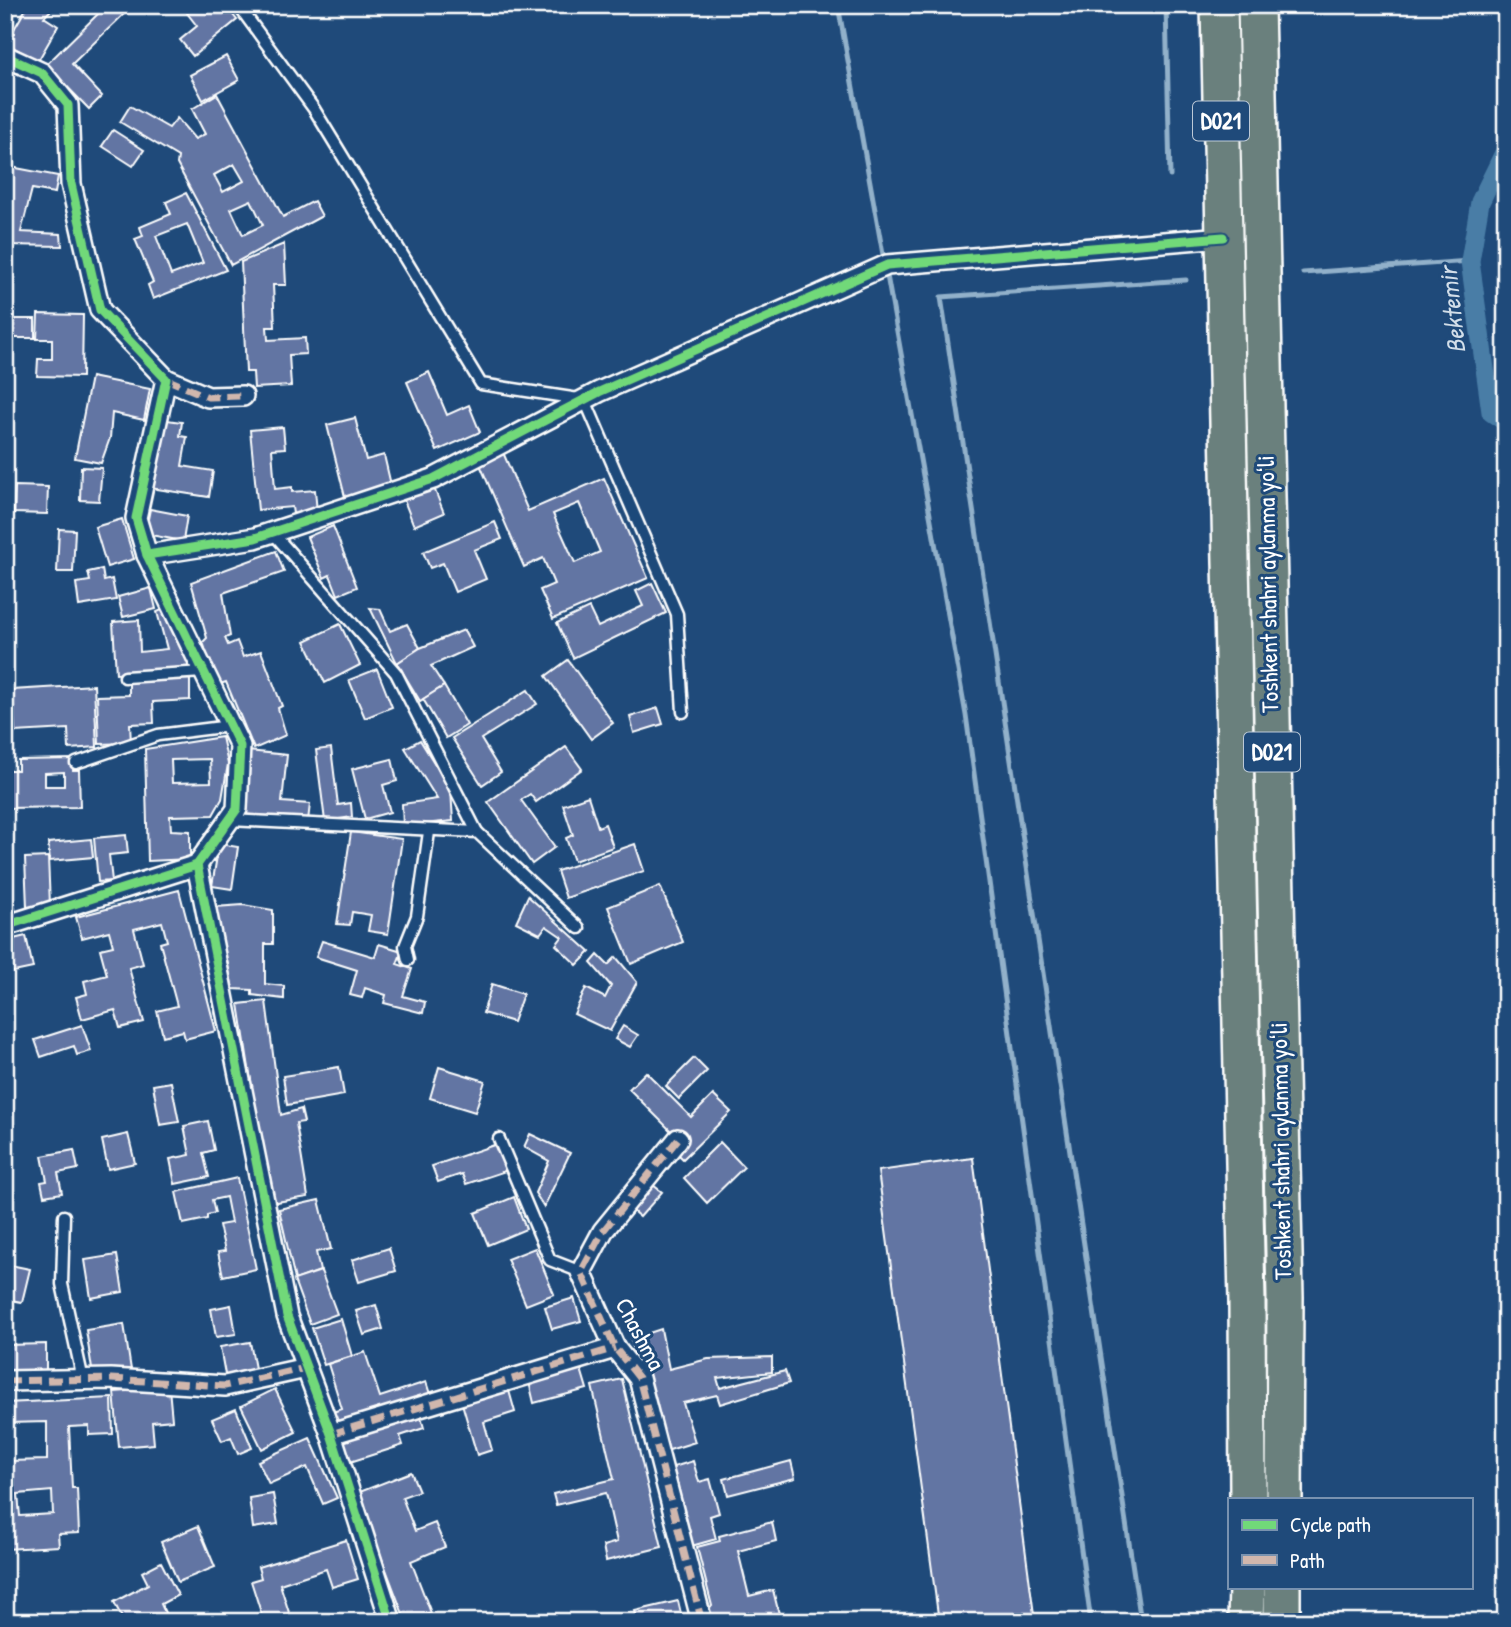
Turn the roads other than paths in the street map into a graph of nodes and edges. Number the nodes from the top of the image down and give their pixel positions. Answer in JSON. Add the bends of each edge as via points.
{"nodes":[{"id":1,"x":238,"y":5,"type":"edge"},
{"id":2,"x":1219,"y":5,"type":"edge"},
{"id":3,"x":1256,"y":5,"type":"edge"},
{"id":4,"x":5,"y":56,"type":"edge"},
{"id":5,"x":1223,"y":237,"type":"junction"},
{"id":6,"x":166,"y":379,"type":"junction"},
{"id":7,"x":243,"y":396,"type":"dead end"},
{"id":8,"x":585,"y":400,"type":"junction"},
{"id":9,"x":272,"y":533,"type":"junction"},
{"id":10,"x":147,"y":555,"type":"junction"},
{"id":11,"x":203,"y":672,"type":"junction"},
{"id":12,"x":125,"y":677,"type":"dead end"},
{"id":13,"x":683,"y":712,"type":"dead end"},
{"id":14,"x":230,"y":726,"type":"junction"},
{"id":15,"x":76,"y":763,"type":"dead end"},
{"id":16,"x":229,"y":820,"type":"junction"},
{"id":17,"x":429,"y":832,"type":"junction"},
{"id":18,"x":477,"y":832,"type":"junction"},
{"id":19,"x":197,"y":865,"type":"junction"},
{"id":20,"x":5,"y":926,"type":"edge"},
{"id":21,"x":579,"y":928,"type":"dead end"},
{"id":22,"x":408,"y":960,"type":"dead end"},
{"id":23,"x":1278,"y":1010,"type":"junction"},
{"id":24,"x":1241,"y":1011,"type":"junction"},
{"id":25,"x":499,"y":1139,"type":"dead end"},
{"id":26,"x":678,"y":1139,"type":"dead end"},
{"id":27,"x":64,"y":1216,"type":"dead end"},
{"id":28,"x":581,"y":1272,"type":"junction"},
{"id":29,"x":615,"y":1348,"type":"junction"},
{"id":30,"x":306,"y":1368,"type":"junction"},
{"id":31,"x":83,"y":1380,"type":"junction"},
{"id":32,"x":5,"y":1381,"type":"edge"},
{"id":33,"x":331,"y":1434,"type":"junction"},
{"id":34,"x":1248,"y":1498,"type":"edge"},
{"id":35,"x":1284,"y":1498,"type":"edge"},
{"id":36,"x":1247,"y":1588,"type":"edge"},
{"id":37,"x":1282,"y":1588,"type":"edge"},
{"id":38,"x":391,"y":1622,"type":"edge"},
{"id":39,"x":702,"y":1622,"type":"edge"},
{"id":40,"x":1246,"y":1622,"type":"edge"},
{"id":41,"x":1282,"y":1622,"type":"edge"}],
"edges":[{"from":1,"to":8,"type":"lane","via":[[314,109],[481,384]]},
{"from":2,"to":5,"type":"highway","name":"Toshkent shahri aylanma yoʻli","number":"D021"},
{"from":3,"to":23,"type":"highway","name":"Toshkent shahri aylanma yoʻli","number":"D021"},
{"from":4,"to":6,"type":"street","via":[[43,73],[68,105],[71,184],[100,310]]},
{"from":5,"to":8,"type":"street","via":[[883,267]]},
{"from":5,"to":24,"type":"highway","name":"Toshkent shahri aylanma yoʻli","number":"D021"},
{"from":6,"to":7,"type":"street","via":[[208,397]]},
{"from":6,"to":10,"type":"street","via":[[136,518]]},
{"from":8,"to":9,"type":"street","via":[[433,479]]},
{"from":8,"to":13,"type":"lane","via":[[677,614]]},
{"from":9,"to":10,"type":"street"},
{"from":9,"to":18,"type":"lane","via":[[396,673]]},
{"from":10,"to":11,"type":"street"},
{"from":11,"to":12,"type":"lane"},
{"from":11,"to":14,"type":"street"},
{"from":14,"to":15,"type":"lane","via":[[158,735]]},
{"from":14,"to":16,"type":"street","via":[[240,746],[237,809]]},
{"from":16,"to":17,"type":"lane"},
{"from":16,"to":19,"type":"street"},
{"from":17,"to":18,"type":"lane"},
{"from":17,"to":22,"type":"lane","via":[[417,916],[405,946]]},
{"from":18,"to":21,"type":"lane"},
{"from":19,"to":20,"type":"street"},
{"from":19,"to":30,"type":"street","via":[[287,1316]]},
{"from":23,"to":24,"type":"highway","via":[[1260,1001]]},
{"from":23,"to":35,"type":"highway","name":"Toshkent shahri aylanma yoʻli","number":"D021"},
{"from":24,"to":34,"type":"highway","name":"Toshkent shahri aylanma yoʻli","number":"D021"},
{"from":25,"to":28,"type":"lane","via":[[550,1260]]},
{"from":26,"to":28,"type":"street","via":[[603,1231]]},
{"from":27,"to":31,"type":"lane","via":[[62,1284]]},
{"from":28,"to":29,"type":"street","name":"Chashma"},
{"from":29,"to":33,"type":"street"},
{"from":29,"to":39,"type":"street","name":"Chashma","via":[[639,1378]]},
{"from":30,"to":31,"type":"street","via":[[225,1386]]},
{"from":30,"to":33,"type":"street"},
{"from":31,"to":32,"type":"street"},
{"from":33,"to":38,"type":"street"},
{"from":36,"to":40,"type":"highway"},
{"from":37,"to":41,"type":"highway"}]}
